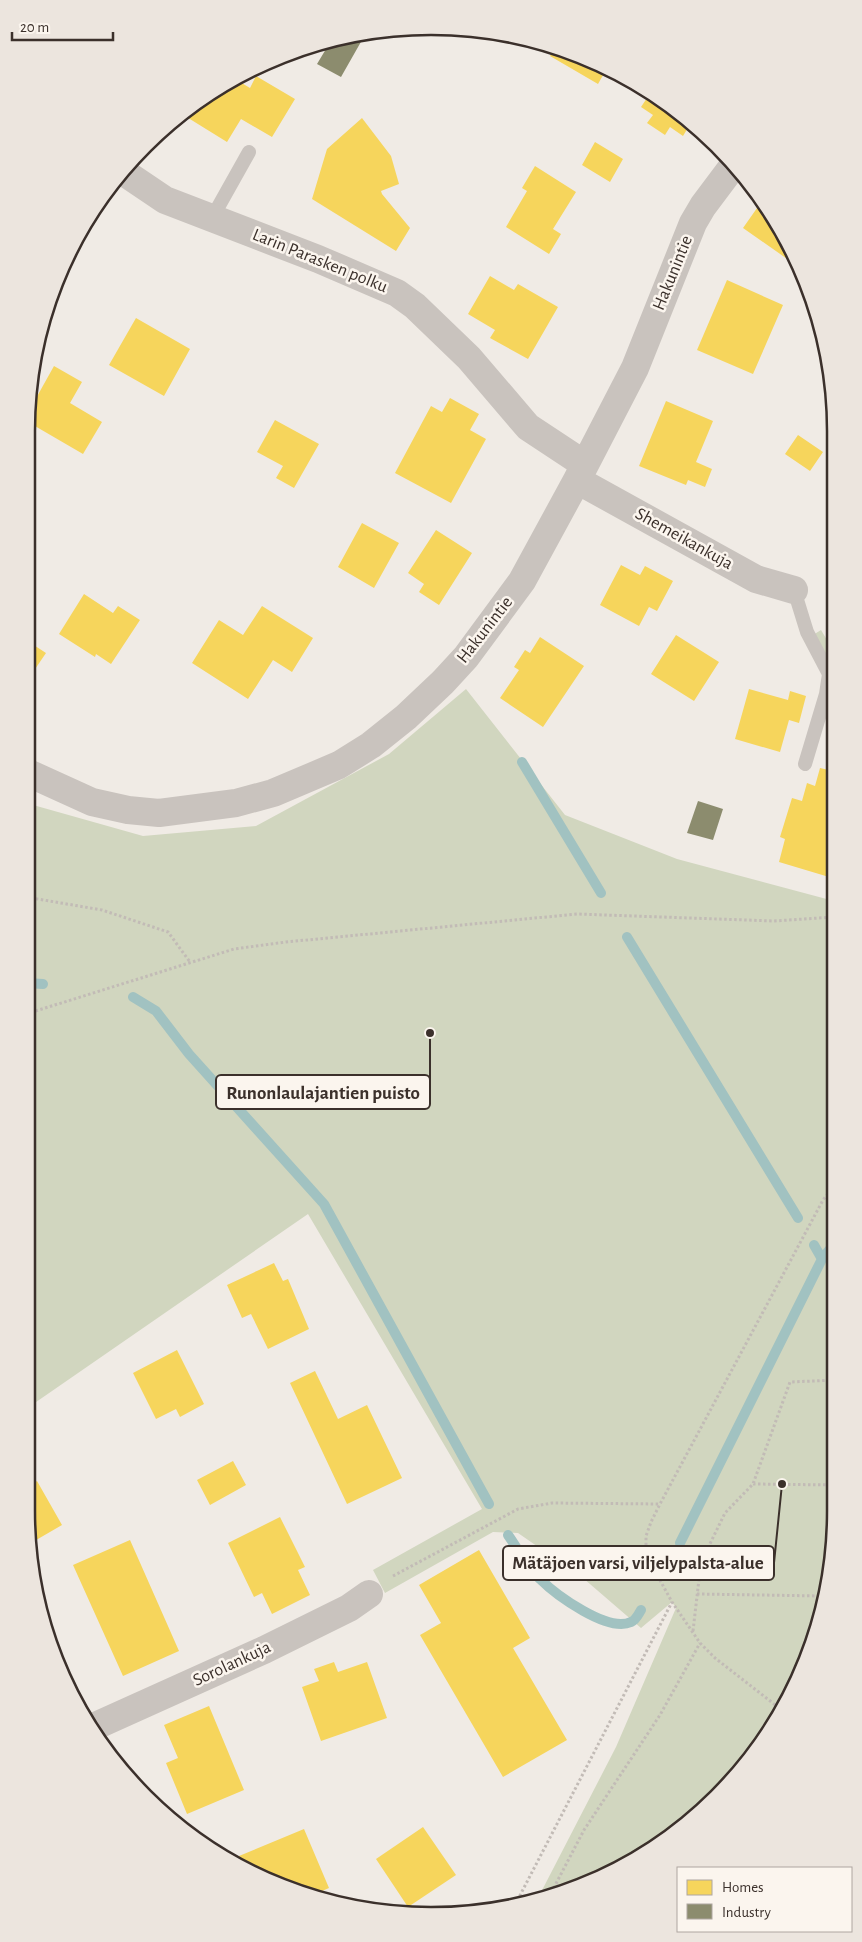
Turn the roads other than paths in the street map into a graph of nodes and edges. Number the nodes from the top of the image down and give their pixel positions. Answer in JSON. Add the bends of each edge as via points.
{"nodes":[{"id":1,"x":250,"y":152,"type":"dead end"},
{"id":2,"x":729,"y":170,"type":"edge"},
{"id":3,"x":129,"y":175,"type":"edge"},
{"id":4,"x":212,"y":218,"type":"junction"},
{"id":5,"x":581,"y":472,"type":"junction"},
{"id":6,"x":794,"y":590,"type":"joint"},
{"id":7,"x":827,"y":670,"type":"edge"},
{"id":8,"x":827,"y":687,"type":"edge"},
{"id":9,"x":805,"y":764,"type":"dead end"},
{"id":10,"x":35,"y":776,"type":"edge"},
{"id":11,"x":369,"y":1594,"type":"road end"},
{"id":12,"x":98,"y":1725,"type":"edge"}],
"edges":[{"from":1,"to":4,"type":"lane"},
{"from":2,"to":5,"type":"street","name":"Hakunintie","via":[[693,223],[635,368]]},
{"from":3,"to":4,"type":"street","name":"Larin Parasken polku","via":[[165,200]]},
{"from":4,"to":5,"type":"street","name":"Larin Parasken polku","via":[[397,293],[469,358],[528,427]]},
{"from":5,"to":6,"type":"street","name":"Shemeikankuja","via":[[756,579]]},
{"from":5,"to":10,"type":"street","name":"Hakunintie","via":[[522,581],[466,657],[406,717],[339,765],[273,793],[236,803],[159,813],[92,802]]},
{"from":6,"to":7,"type":"lane","via":[[807,632]]},
{"from":8,"to":9,"type":"lane"},
{"from":11,"to":12,"type":"street","name":"Sorolankuja","via":[[349,1608],[264,1650]]}]}
